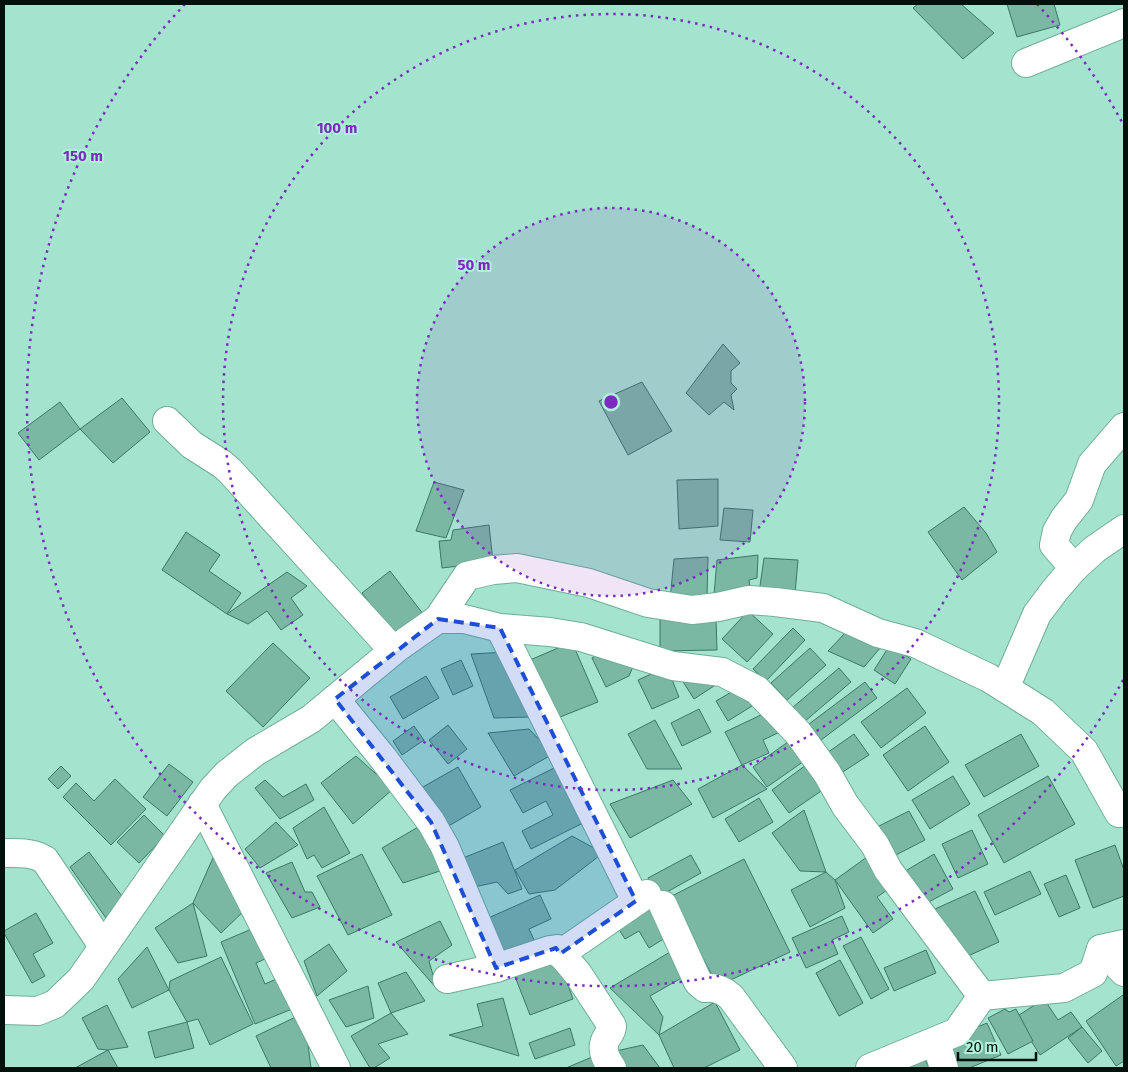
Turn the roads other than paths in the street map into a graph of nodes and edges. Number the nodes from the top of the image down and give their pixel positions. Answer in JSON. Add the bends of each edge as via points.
{"nodes":[{"id":1,"x":1118,"y":4,"type":"edge"},
{"id":2,"x":1124,"y":18,"type":"edge"},
{"id":3,"x":1124,"y":23,"type":"edge"},
{"id":4,"x":1026,"y":63,"type":"dead end"},
{"id":5,"x":167,"y":421,"type":"dead end"},
{"id":6,"x":1124,"y":427,"type":"edge"},
{"id":7,"x":1124,"y":529,"type":"edge"},
{"id":8,"x":1074,"y":568,"type":"junction"},
{"id":9,"x":438,"y":618,"type":"junction"},
{"id":10,"x":500,"y":628,"type":"junction"},
{"id":11,"x":393,"y":650,"type":"junction"},
{"id":12,"x":1005,"y":688,"type":"junction"},
{"id":13,"x":335,"y":699,"type":"junction"},
{"id":14,"x":202,"y":804,"type":"junction"},
{"id":15,"x":1119,"y":813,"type":"dead end"},
{"id":16,"x":4,"y":853,"type":"edge"},
{"id":17,"x":648,"y":900,"type":"junction"},
{"id":18,"x":104,"y":946,"type":"junction"},
{"id":19,"x":1113,"y":947,"type":"edge"},
{"id":20,"x":560,"y":954,"type":"junction"},
{"id":21,"x":496,"y":968,"type":"junction"},
{"id":22,"x":1124,"y":972,"type":"edge"},
{"id":23,"x":447,"y":979,"type":"dead end"},
{"id":24,"x":982,"y":996,"type":"junction"},
{"id":25,"x":4,"y":1010,"type":"edge"},
{"id":26,"x":936,"y":1042,"type":"junction"},
{"id":27,"x":336,"y":1068,"type":"edge"},
{"id":28,"x":612,"y":1068,"type":"edge"},
{"id":29,"x":783,"y":1068,"type":"edge"},
{"id":30,"x":870,"y":1068,"type":"edge"},
{"id":31,"x":944,"y":1068,"type":"edge"}],
"edges":[{"from":1,"to":2,"type":"street"},
{"from":3,"to":4,"type":"street"},
{"from":5,"to":11,"type":"street","via":[[192,445],[230,471]]},
{"from":6,"to":8,"type":"street","via":[[1092,464],[1079,500],[1057,531],[1054,545]]},
{"from":7,"to":8,"type":"street"},
{"from":8,"to":12,"type":"street","via":[[1037,614]]},
{"from":9,"to":10,"type":"street","via":[[464,619]]},
{"from":9,"to":11,"type":"street"},
{"from":9,"to":12,"type":"street","via":[[467,576],[517,568],[589,583],[648,603],[692,610],[748,600],[823,608],[878,633],[915,643]]},
{"from":10,"to":17,"type":"street"},
{"from":10,"to":24,"type":"street","via":[[581,637],[673,666],[722,672],[757,690],[798,733],[828,773],[888,870]]},
{"from":11,"to":13,"type":"street"},
{"from":12,"to":15,"type":"street","via":[[1043,712],[1084,751]]},
{"from":13,"to":14,"type":"street","via":[[311,719],[255,752],[213,788]]},
{"from":13,"to":21,"type":"street","via":[[383,758],[445,847]]},
{"from":14,"to":18,"type":"street"},
{"from":14,"to":27,"type":"street"},
{"from":16,"to":18,"type":"street","via":[[32,854],[45,860]]},
{"from":17,"to":20,"type":"street"},
{"from":17,"to":29,"type":"street","via":[[698,982],[705,988],[722,990],[730,997]]},
{"from":18,"to":25,"type":"street","via":[[81,979],[55,1004],[38,1011]]},
{"from":19,"to":22,"type":"street"},
{"from":19,"to":24,"type":"street","via":[[1093,972],[1064,988]]},
{"from":20,"to":21,"type":"street","via":[[553,949]]},
{"from":20,"to":28,"type":"street","via":[[578,974],[612,1026],[603,1048]]},
{"from":21,"to":23,"type":"street"},
{"from":24,"to":26,"type":"street","via":[[957,1032]]},
{"from":26,"to":30,"type":"street"},
{"from":26,"to":31,"type":"street"}]}
